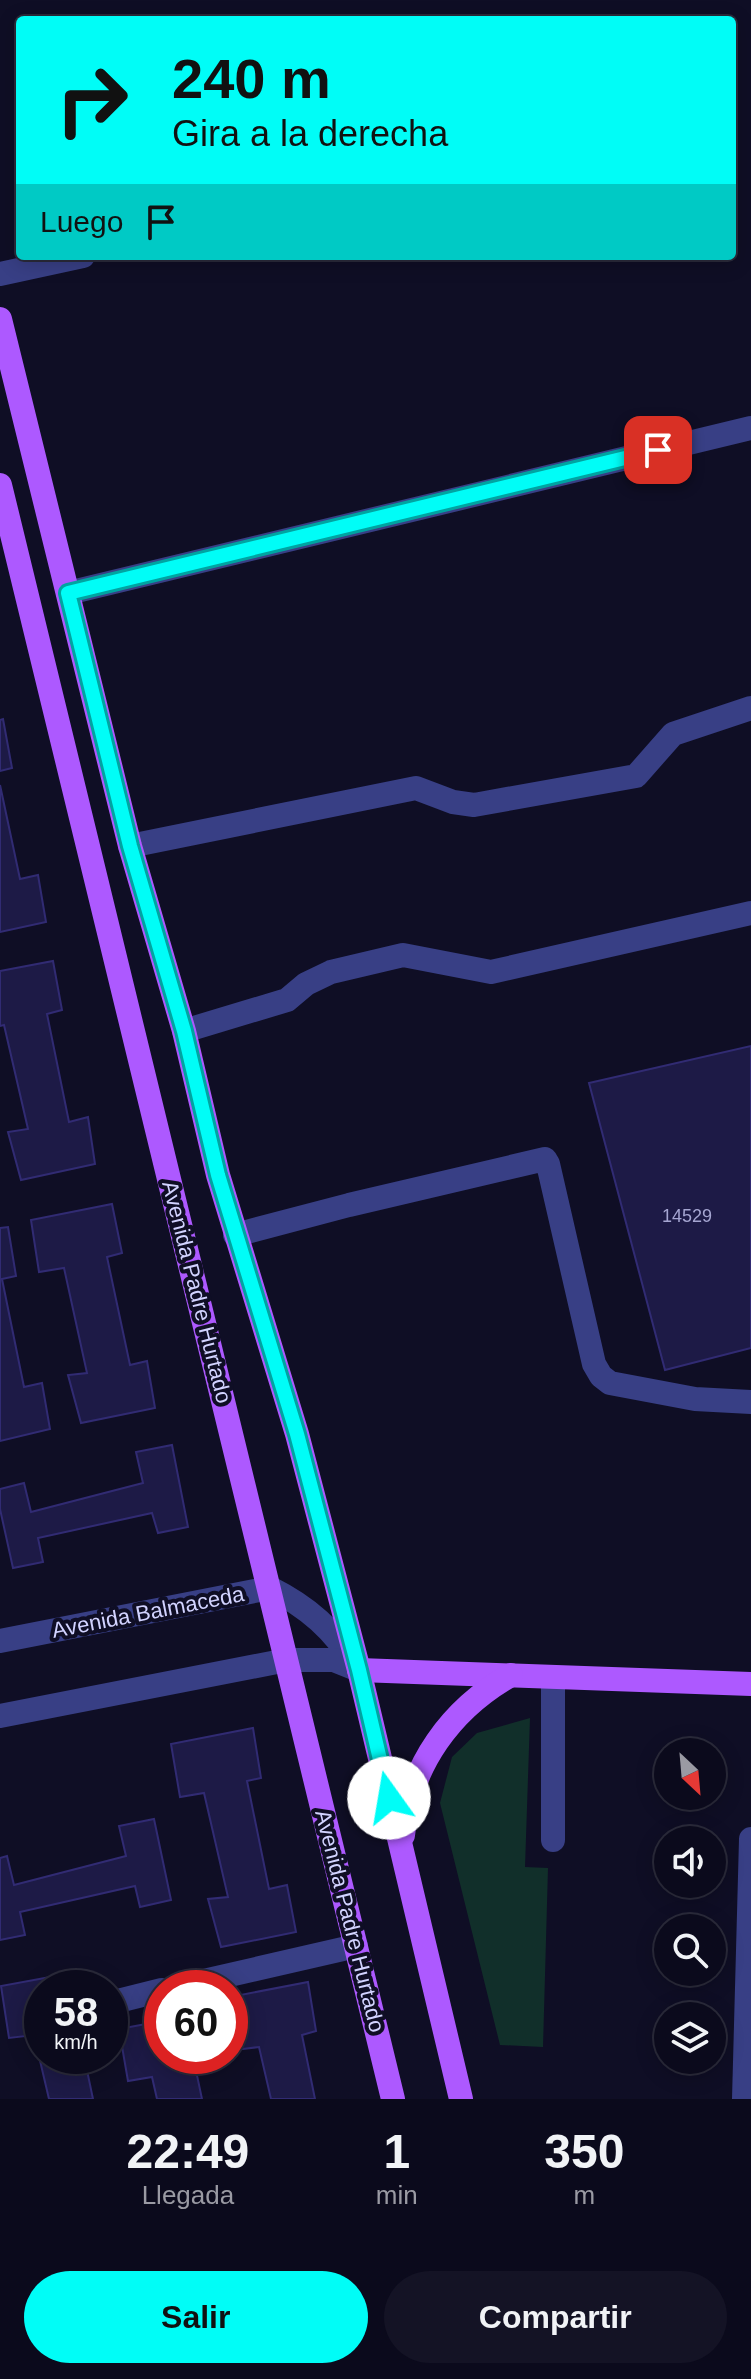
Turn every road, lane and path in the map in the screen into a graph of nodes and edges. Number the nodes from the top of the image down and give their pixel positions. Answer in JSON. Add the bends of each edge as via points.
{"nodes":[{"id":1,"x":65,"y":260,"type":"edge"},
{"id":2,"x":0,"y":274,"type":"edge"},
{"id":3,"x":0,"y":319,"type":"edge"},
{"id":4,"x":751,"y":428,"type":"edge"},
{"id":5,"x":0,"y":485,"type":"edge"},
{"id":6,"x":7,"y":542,"type":"edge"},
{"id":7,"x":68,"y":593,"type":"junction"},
{"id":8,"x":751,"y":708,"type":"edge"},
{"id":9,"x":130,"y":846,"type":"junction"},
{"id":10,"x":751,"y":913,"type":"edge"},
{"id":11,"x":184,"y":1031,"type":"junction"},
{"id":12,"x":235,"y":1235,"type":"junction"},
{"id":13,"x":751,"y":1402,"type":"edge"},
{"id":14,"x":270,"y":1588,"type":"junction"},
{"id":15,"x":0,"y":1641,"type":"edge"},
{"id":16,"x":287,"y":1660,"type":"junction"},
{"id":17,"x":359,"y":1670,"type":"junction"},
{"id":18,"x":511,"y":1675,"type":"junction"},
{"id":19,"x":553,"y":1677,"type":"junction"},
{"id":20,"x":751,"y":1684,"type":"edge"},
{"id":21,"x":0,"y":1716,"type":"edge"},
{"id":22,"x":751,"y":1839,"type":"edge"},
{"id":23,"x":553,"y":1840,"type":"dead end"},
{"id":24,"x":401,"y":1849,"type":"junction"},
{"id":25,"x":356,"y":1946,"type":"junction"},
{"id":26,"x":248,"y":1971,"type":"edge"},
{"id":27,"x":393,"y":2099,"type":"edge"},
{"id":28,"x":461,"y":2099,"type":"edge"},
{"id":29,"x":744,"y":2099,"type":"edge"}],
"edges":[{"from":1,"to":2,"type":"street"},
{"from":3,"to":7,"type":"main road"},
{"from":4,"to":7,"type":"street"},
{"from":5,"to":6,"type":"main road","name":"Avenida Padre Hurtado"},
{"from":6,"to":14,"type":"main road","name":"Avenida Padre Hurtado"},
{"from":7,"to":9,"type":"main road"},
{"from":8,"to":9,"type":"street","via":[[673,734],[636,776],[474,805],[416,788]]},
{"from":9,"to":11,"type":"main road"},
{"from":10,"to":11,"type":"street","via":[[491,972],[403,955],[331,972],[287,1000]]},
{"from":11,"to":12,"type":"main road"},
{"from":12,"to":13,"type":"street","via":[[545,1159],[601,1376],[610,1383],[695,1399]]},
{"from":12,"to":17,"type":"main road","via":[[297,1434]]},
{"from":14,"to":15,"type":"street","name":"Avenida Balmaceda"},
{"from":14,"to":16,"type":"main road","name":"Avenida Padre Hurtado"},
{"from":14,"to":17,"type":"street","name":"Avenida Balmaceda","via":[[330,1629]]},
{"from":16,"to":17,"type":"street","via":[[334,1660]]},
{"from":16,"to":21,"type":"street"},
{"from":16,"to":25,"type":"main road","name":"Avenida Padre Hurtado"},
{"from":17,"to":18,"type":"main road"},
{"from":17,"to":24,"type":"main road"},
{"from":18,"to":19,"type":"main road"},
{"from":18,"to":24,"type":"main road","via":[[467,1705],[432,1747],[410,1797]]},
{"from":19,"to":20,"type":"main road"},
{"from":19,"to":23,"type":"street"},
{"from":22,"to":29,"type":"street"},
{"from":24,"to":28,"type":"main road"},
{"from":25,"to":26,"type":"street"},
{"from":25,"to":27,"type":"main road","name":"Avenida Padre Hurtado"}]}
